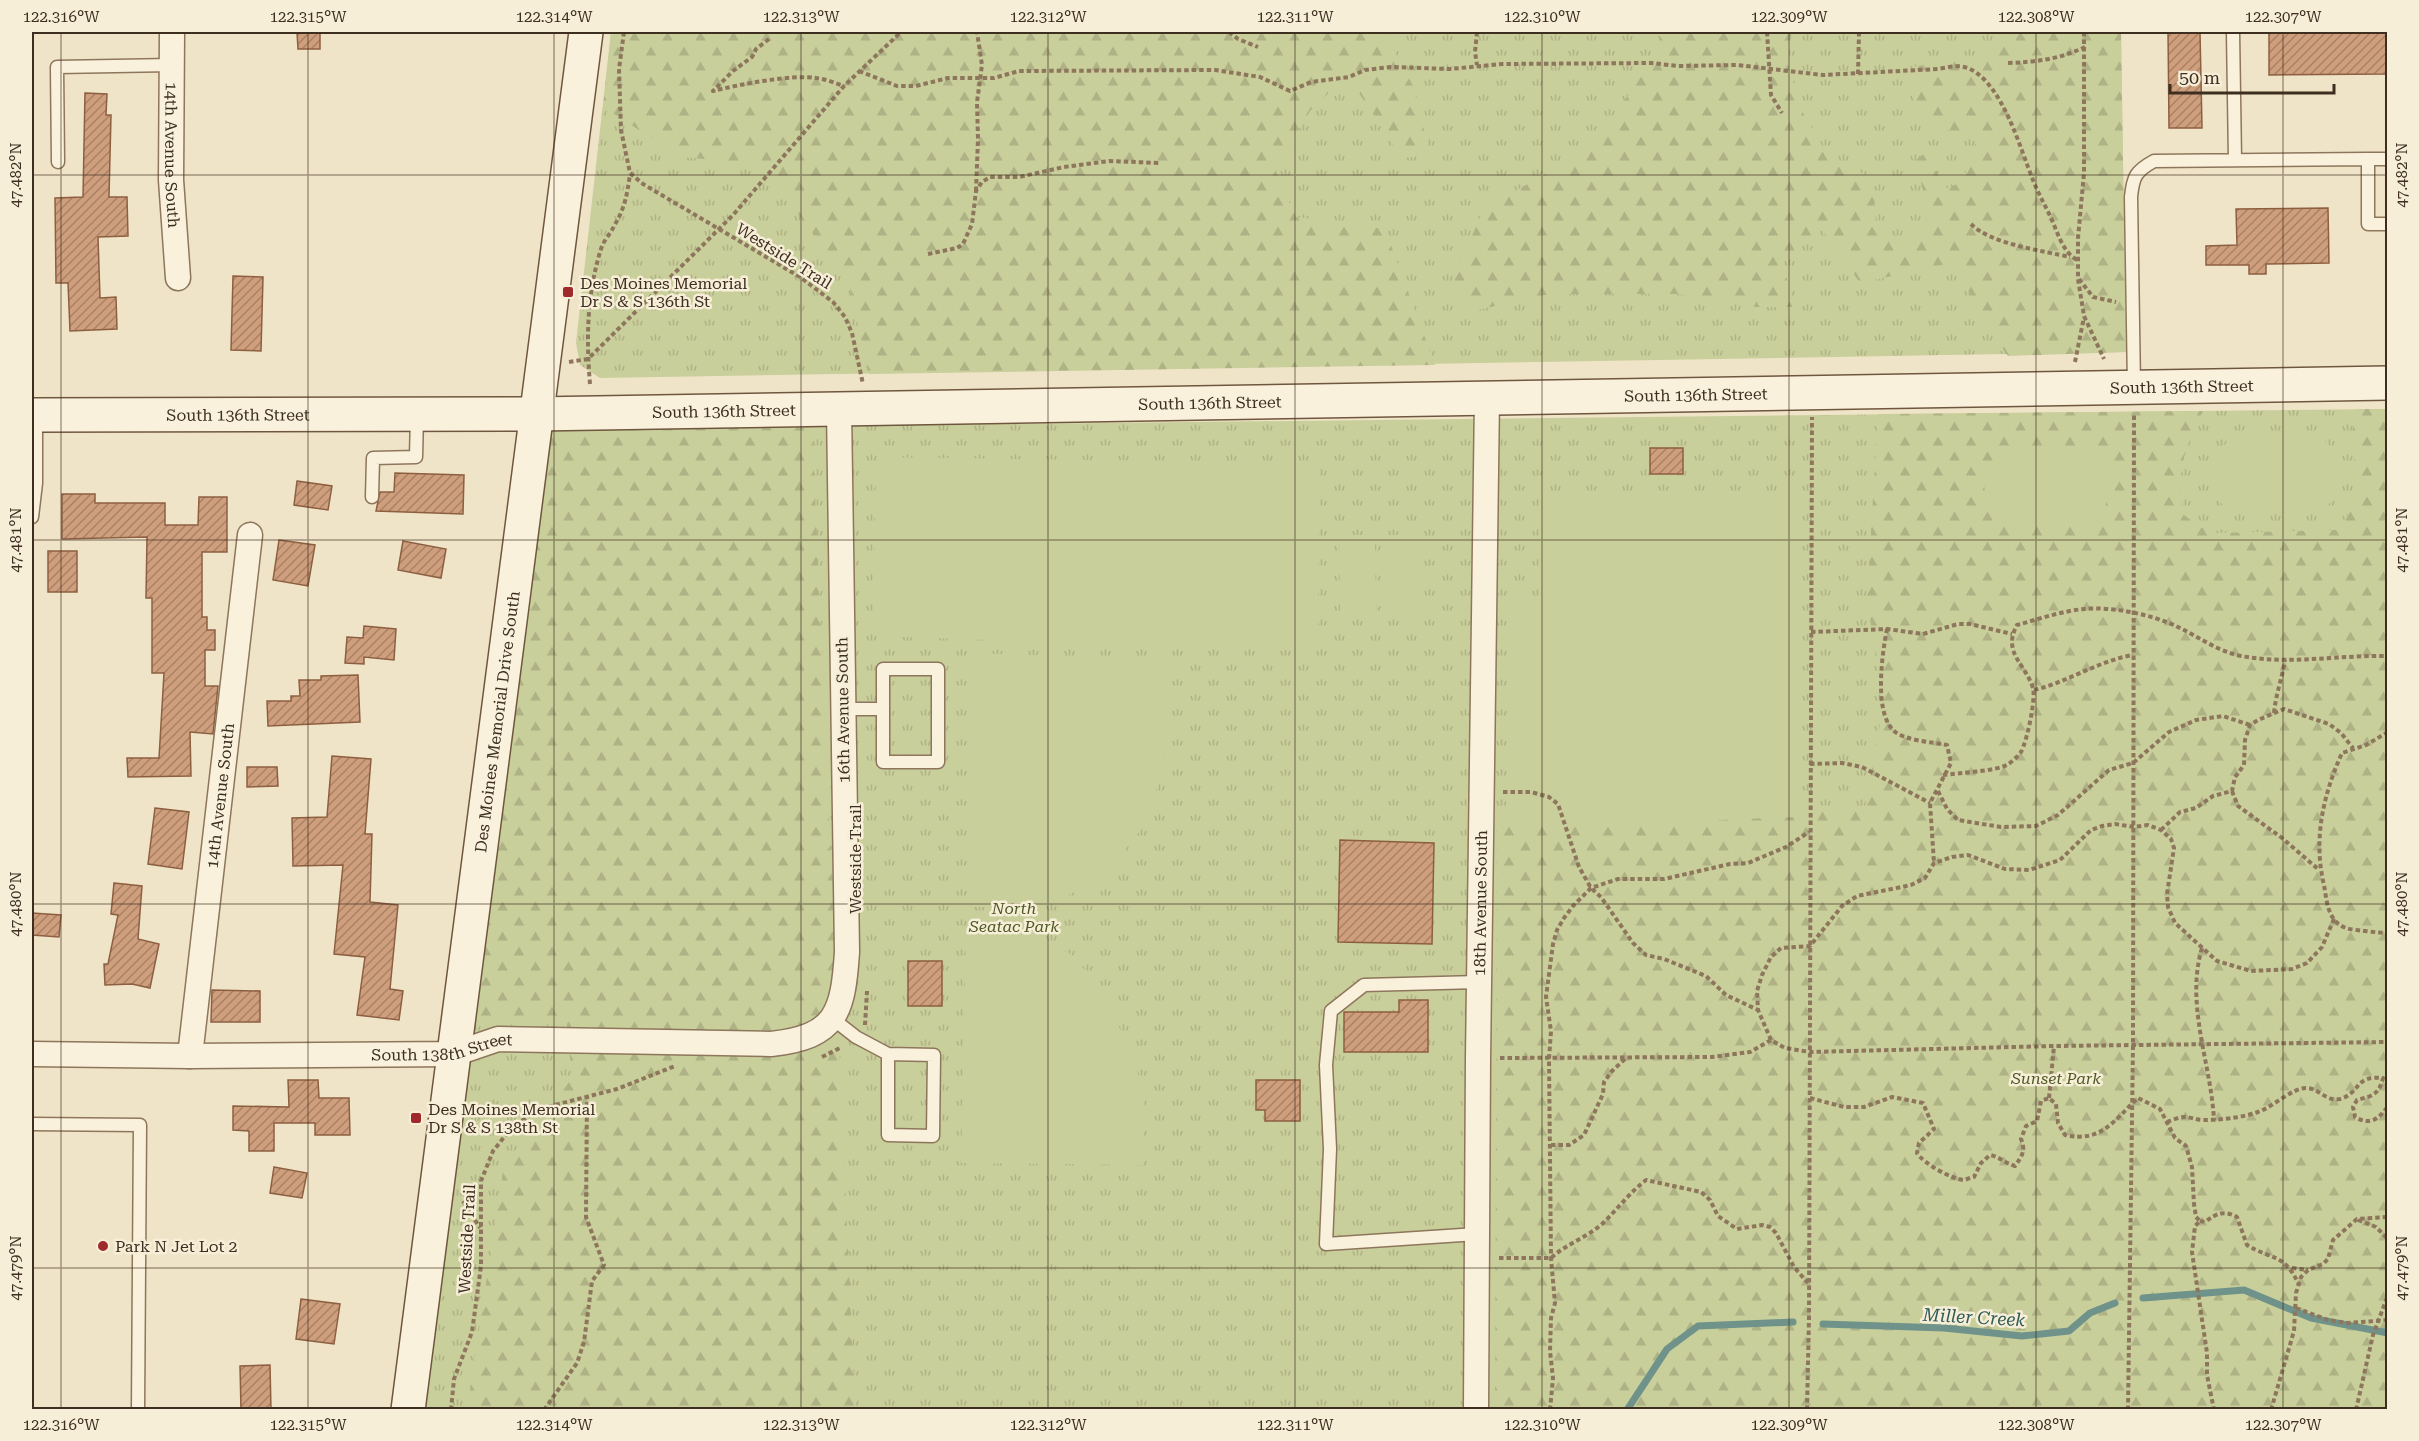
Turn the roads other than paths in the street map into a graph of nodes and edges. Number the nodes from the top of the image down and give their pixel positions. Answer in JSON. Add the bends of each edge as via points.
{"nodes":[{"id":1,"x":172,"y":32,"type":"edge"},
{"id":2,"x":586,"y":32,"type":"edge"},
{"id":3,"x":2233,"y":32,"type":"edge"},
{"id":4,"x":172,"y":66,"type":"junction"},
{"id":5,"x":2368,"y":159,"type":"junction"},
{"id":6,"x":2388,"y":159,"type":"edge"},
{"id":7,"x":2235,"y":160,"type":"junction"},
{"id":8,"x":58,"y":162,"type":"dead end"},
{"id":9,"x":2388,"y":224,"type":"edge"},
{"id":10,"x":178,"y":278,"type":"dead end"},
{"id":11,"x":2388,"y":383,"type":"edge"},
{"id":12,"x":2134,"y":388,"type":"junction"},
{"id":13,"x":1487,"y":398,"type":"junction"},
{"id":14,"x":851,"y":409,"type":"junction"},
{"id":15,"x":417,"y":414,"type":"junction"},
{"id":16,"x":536,"y":414,"type":"junction"},
{"id":17,"x":34,"y":415,"type":"edge"},
{"id":18,"x":372,"y":497,"type":"dead end"},
{"id":19,"x":32,"y":518,"type":"edge"},
{"id":20,"x":250,"y":535,"type":"dead end"},
{"id":21,"x":843,"y":709,"type":"junction"},
{"id":22,"x":883,"y":709,"type":"junction"},
{"id":23,"x":1479,"y":982,"type":"junction"},
{"id":24,"x":836,"y":1015,"type":"junction"},
{"id":25,"x":32,"y":1054,"type":"edge"},
{"id":26,"x":454,"y":1054,"type":"junction"},
{"id":27,"x":888,"y":1054,"type":"junction"},
{"id":28,"x":190,"y":1056,"type":"junction"},
{"id":29,"x":32,"y":1124,"type":"edge"},
{"id":30,"x":1477,"y":1234,"type":"junction"},
{"id":31,"x":138,"y":1410,"type":"edge"},
{"id":32,"x":408,"y":1410,"type":"edge"},
{"id":33,"x":1476,"y":1410,"type":"edge"}],
"edges":[{"from":1,"to":4,"type":"street","name":"14th Avenue South"},
{"from":2,"to":16,"type":"street","name":"Des Moines Memorial Drive South"},
{"from":3,"to":7,"type":"lane"},
{"from":4,"to":8,"type":"lane","via":[[57,67]]},
{"from":4,"to":10,"type":"street","name":"14th Avenue South","via":[[171,180]]},
{"from":5,"to":6,"type":"lane"},
{"from":5,"to":7,"type":"lane"},
{"from":5,"to":9,"type":"lane","via":[[2368,224]]},
{"from":7,"to":12,"type":"lane","via":[[2154,160],[2140,168],[2132,181]]},
{"from":11,"to":12,"type":"street","name":"South 136th Street"},
{"from":12,"to":13,"type":"street","name":"South 136th Street"},
{"from":13,"to":14,"type":"street","name":"South 136th Street"},
{"from":13,"to":23,"type":"street","name":"18th Avenue South"},
{"from":14,"to":16,"type":"street","name":"South 136th Street"},
{"from":14,"to":21,"type":"street","name":"16th Avenue South"},
{"from":15,"to":16,"type":"street","name":"South 136th Street"},
{"from":15,"to":17,"type":"street","name":"South 136th Street"},
{"from":15,"to":18,"type":"lane","via":[[416,457],[373,458]]},
{"from":16,"to":26,"type":"street","name":"Des Moines Memorial Drive South"},
{"from":17,"to":19,"type":"lane","via":[[36,483]]},
{"from":20,"to":28,"type":"street","name":"14th Avenue South"},
{"from":21,"to":22,"type":"lane"},
{"from":21,"to":24,"type":"street","name":"16th Avenue South","via":[[847,952]]},
{"from":22,"to":22,"type":"lane","via":[[883,762],[938,762],[938,669],[883,669]]},
{"from":23,"to":30,"type":"street","name":"18th Avenue South"},
{"from":23,"to":30,"type":"lane","via":[[1364,985],[1331,1011],[1326,1065],[1330,1149],[1326,1244]]},
{"from":24,"to":26,"type":"street","name":"South 138th Street","via":[[807,1038],[771,1044],[498,1039]]},
{"from":24,"to":27,"type":"lane","via":[[856,1037]]},
{"from":25,"to":28,"type":"street","name":"South 138th Street"},
{"from":26,"to":28,"type":"street","name":"South 138th Street"},
{"from":26,"to":32,"type":"street","name":"Des Moines Memorial Drive South"},
{"from":27,"to":27,"type":"lane","via":[[934,1055],[933,1136],[888,1136]]},
{"from":29,"to":31,"type":"lane","via":[[140,1125]]},
{"from":30,"to":33,"type":"street","name":"18th Avenue South"}]}
